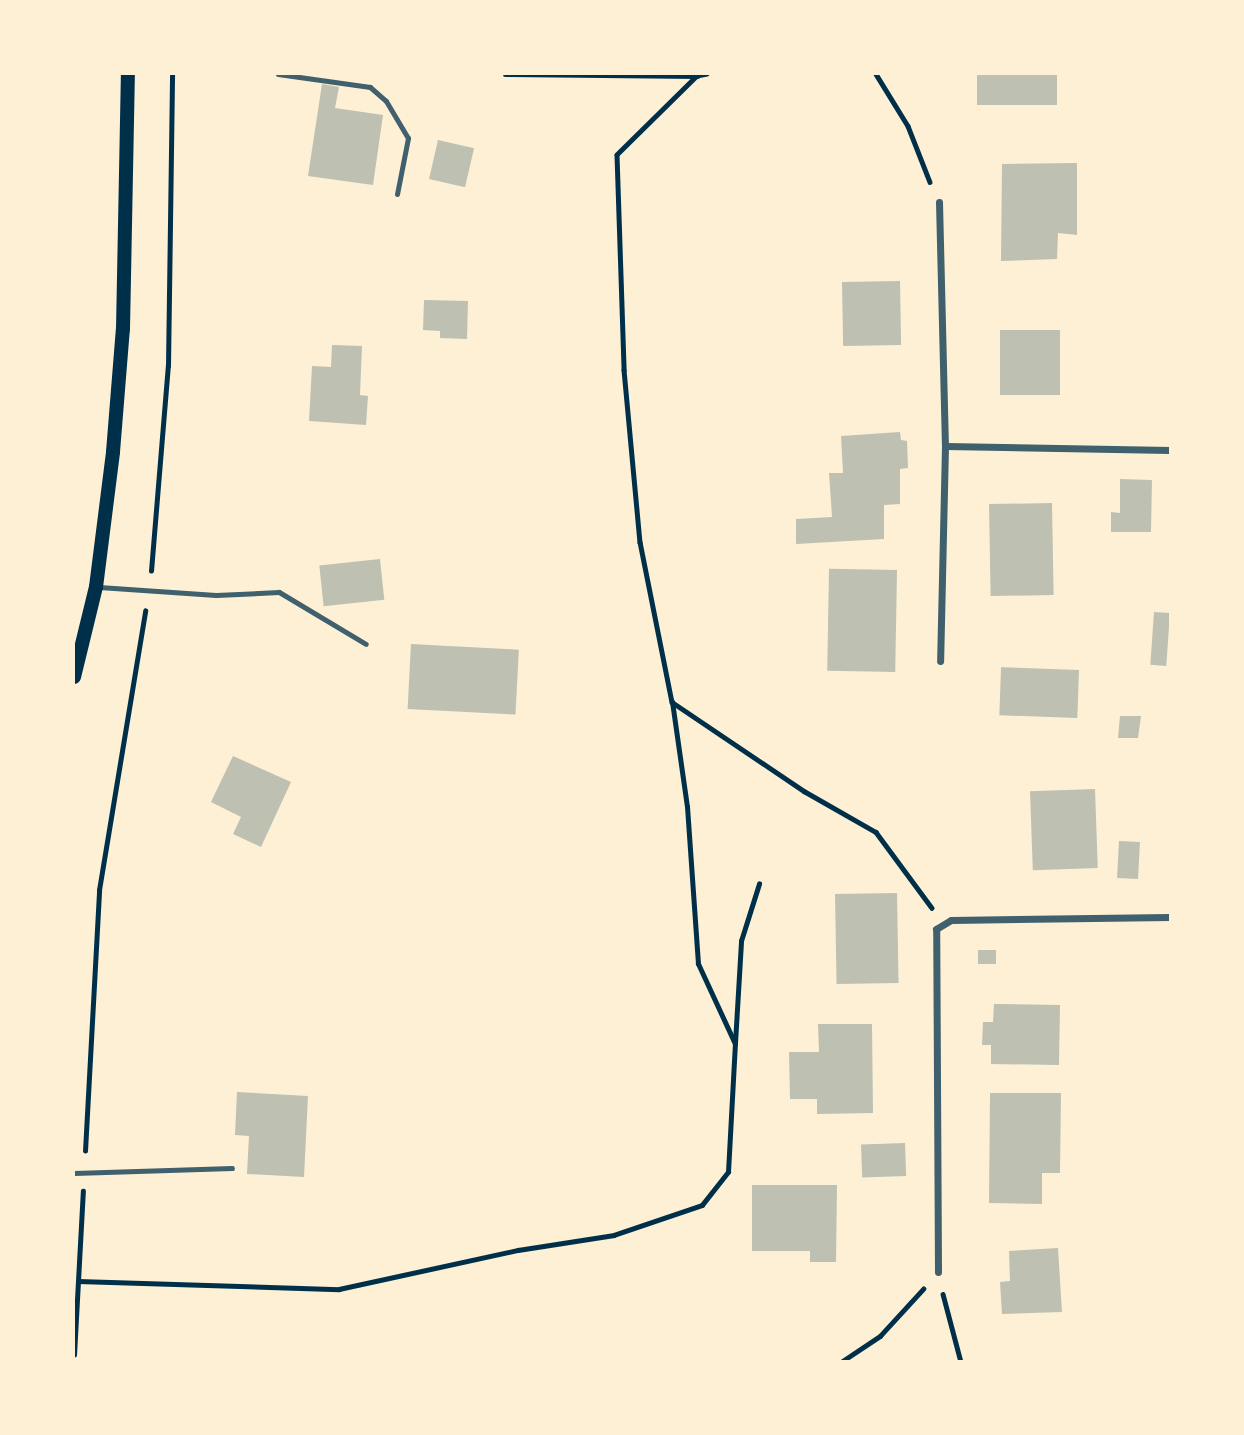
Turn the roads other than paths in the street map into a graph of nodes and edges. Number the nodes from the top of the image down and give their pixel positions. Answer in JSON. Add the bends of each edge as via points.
{"nodes":[{"id":1,"x":128,"y":74,"type":"edge"},
{"id":2,"x":278,"y":74,"type":"edge"},
{"id":3,"x":397,"y":194,"type":"dead end"},
{"id":4,"x":939,"y":202,"type":"road end"},
{"id":5,"x":945,"y":446,"type":"junction"},
{"id":6,"x":1171,"y":450,"type":"edge"},
{"id":7,"x":96,"y":587,"type":"junction"},
{"id":8,"x":366,"y":644,"type":"dead end"},
{"id":9,"x":940,"y":661,"type":"dead end"},
{"id":10,"x":74,"y":677,"type":"edge"},
{"id":11,"x":1171,"y":917,"type":"edge"},
{"id":12,"x":232,"y":1168,"type":"dead end"},
{"id":13,"x":74,"y":1173,"type":"edge"},
{"id":14,"x":938,"y":1272,"type":"road end"}],
"edges":[{"from":1,"to":7,"type":"main road","via":[[123,329]]},
{"from":2,"to":3,"type":"lane","via":[[370,87],[386,101],[408,138]]},
{"from":4,"to":5,"type":"street"},
{"from":5,"to":6,"type":"street"},
{"from":5,"to":9,"type":"street"},
{"from":7,"to":8,"type":"lane","via":[[216,595],[279,592]]},
{"from":7,"to":10,"type":"main road"},
{"from":11,"to":14,"type":"street","via":[[942,922],[933,938]]},
{"from":12,"to":13,"type":"lane"}]}
